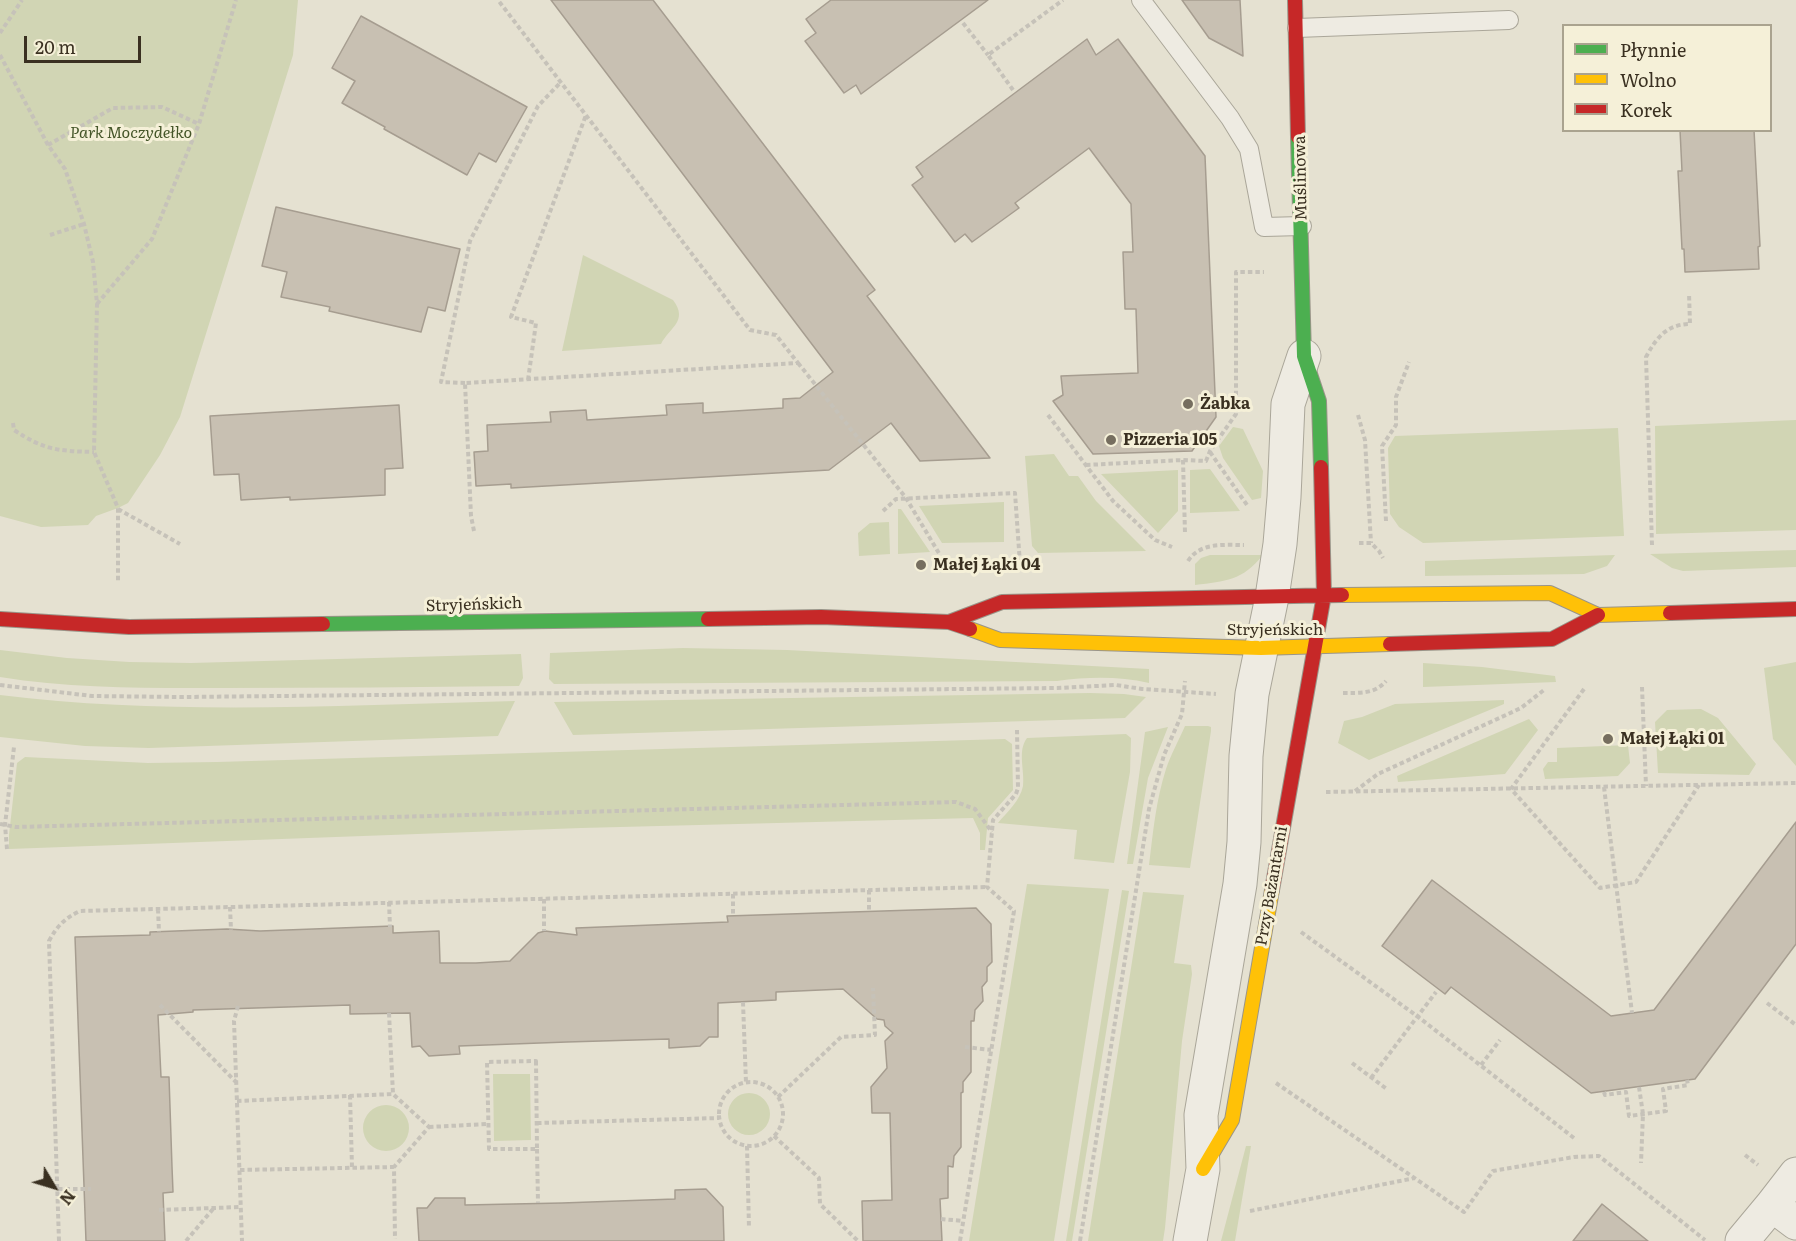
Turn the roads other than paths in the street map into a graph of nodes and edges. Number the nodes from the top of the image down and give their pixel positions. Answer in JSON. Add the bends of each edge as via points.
{"nodes":[{"id":1,"x":1141,"y":0,"type":"edge"},
{"id":2,"x":1295,"y":0,"type":"edge"},
{"id":3,"x":1509,"y":20,"type":"dead end"},
{"id":4,"x":1297,"y":28,"type":"junction"},
{"id":5,"x":1302,"y":226,"type":"junction"},
{"id":6,"x":1304,"y":356,"type":"junction"},
{"id":7,"x":1324,"y":595,"type":"junction"},
{"id":8,"x":1272,"y":597,"type":"junction"},
{"id":9,"x":1796,"y":609,"type":"edge"},
{"id":10,"x":1598,"y":615,"type":"junction"},
{"id":11,"x":0,"y":619,"type":"edge"},
{"id":12,"x":949,"y":622,"type":"junction"},
{"id":13,"x":1316,"y":647,"type":"junction"},
{"id":14,"x":1261,"y":648,"type":"junction"},
{"id":15,"x":1203,"y":1169,"type":"junction"},
{"id":16,"x":1796,"y":1174,"type":"edge"},
{"id":17,"x":1784,"y":1214,"type":"edge"},
{"id":18,"x":1190,"y":1241,"type":"edge"},
{"id":19,"x":1742,"y":1241,"type":"edge"}],
"edges":[{"from":1,"to":5,"type":"lane","via":[[1249,148],[1264,227]]},
{"from":2,"to":4,"type":"street","name":"Muślinowa"},
{"from":3,"to":4,"type":"lane"},
{"from":4,"to":5,"type":"street","name":"Muślinowa"},
{"from":5,"to":6,"type":"street","name":"Muślinowa"},
{"from":6,"to":7,"type":"street","name":"Muślinowa","via":[[1319,400]]},
{"from":6,"to":8,"type":"street","name":"Muślinowa","via":[[1288,404],[1284,497]]},
{"from":7,"to":8,"type":"street","name":"Stryjeńskich"},
{"from":7,"to":10,"type":"street","name":"Stryjeńskich","via":[[1550,593]]},
{"from":7,"to":13,"type":"street","name":"Przy Bażantarni"},
{"from":8,"to":12,"type":"street","name":"Stryjeńskich","via":[[1002,602]]},
{"from":8,"to":14,"type":"street","name":"Przy Bażantarni"},
{"from":9,"to":10,"type":"street","name":"Stryjeńskich"},
{"from":10,"to":13,"type":"street","name":"Stryjeńskich","via":[[1552,639]]},
{"from":11,"to":12,"type":"street","name":"Stryjeńskich","via":[[129,627],[721,617]]},
{"from":12,"to":14,"type":"street","name":"Stryjeńskich","via":[[1000,640]]},
{"from":13,"to":14,"type":"street","name":"Stryjeńskich"},
{"from":13,"to":15,"type":"street","name":"Przy Bażantarni","via":[[1232,1119]]},
{"from":14,"to":15,"type":"street","name":"Przy Bażantarni","via":[[1246,756],[1240,884],[1201,1115]]},
{"from":15,"to":18,"type":"street","name":"Przy Bażantarni"},
{"from":16,"to":17,"type":"street"},
{"from":17,"to":19,"type":"street"}]}
